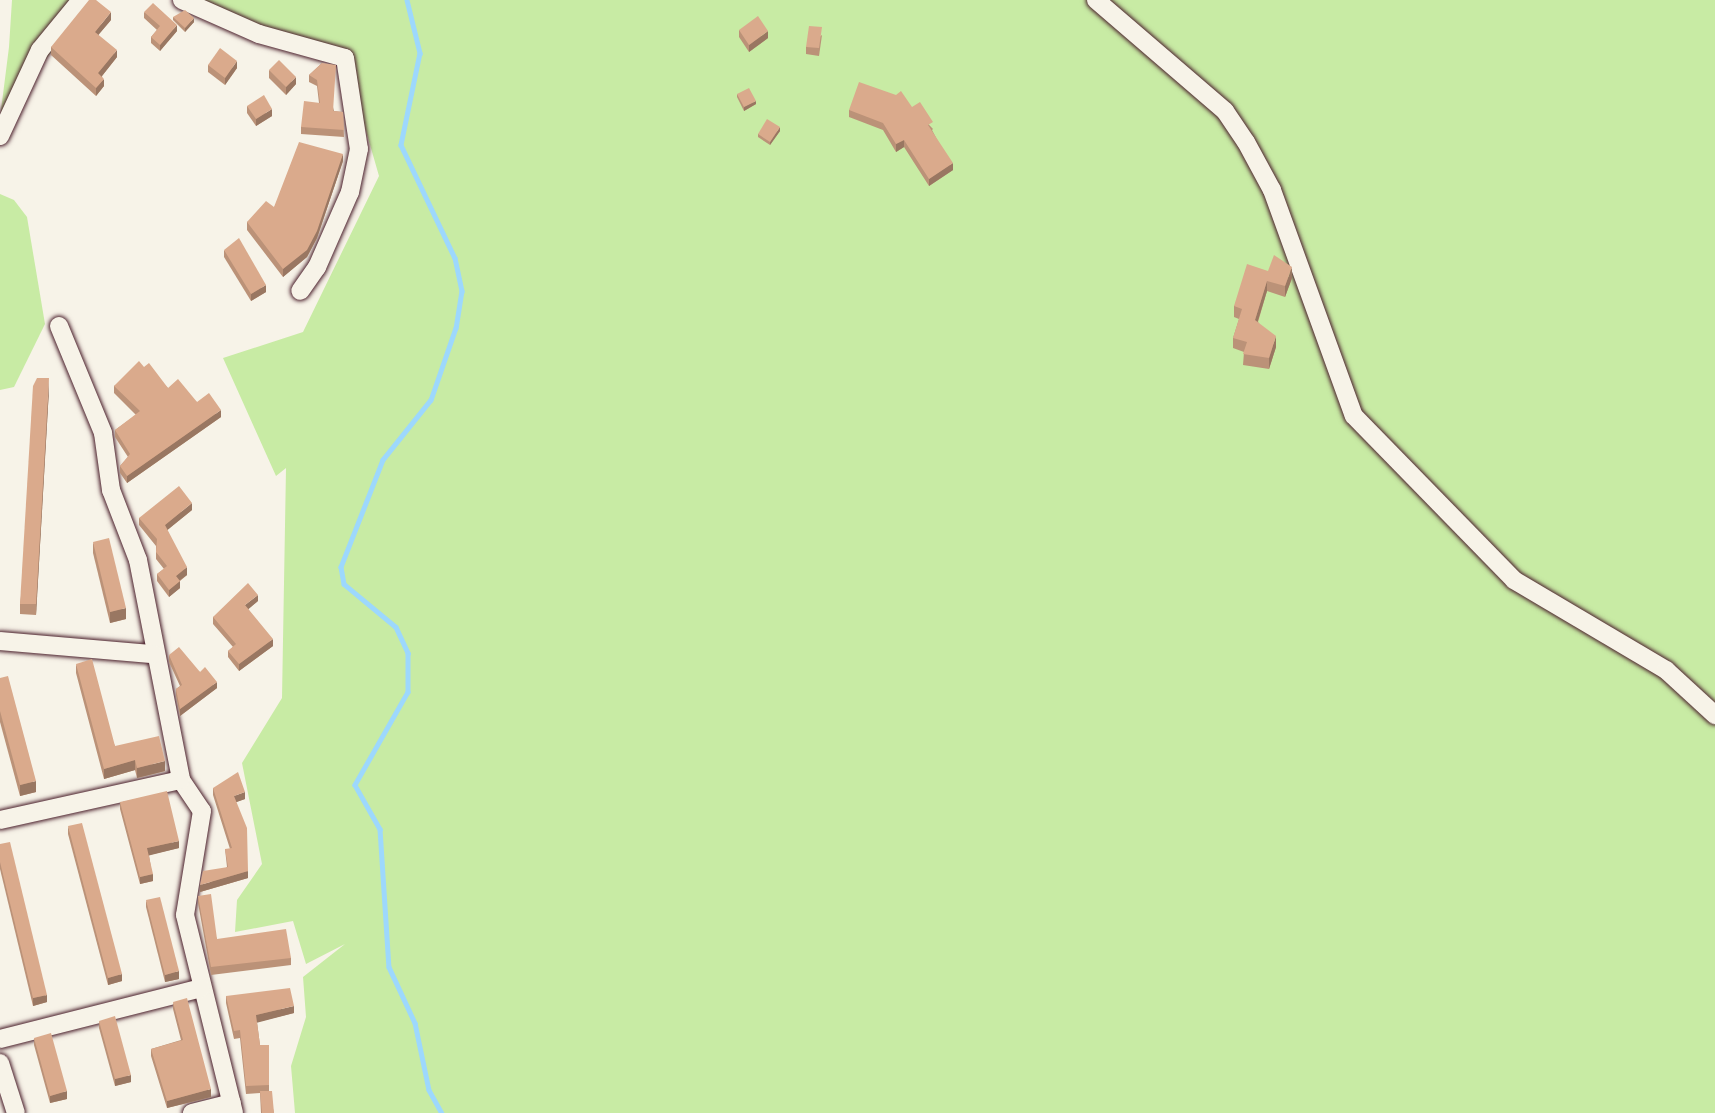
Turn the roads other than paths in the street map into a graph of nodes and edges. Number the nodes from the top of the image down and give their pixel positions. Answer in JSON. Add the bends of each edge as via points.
{"nodes":[{"id":1,"x":82,"y":0,"type":"edge"},
{"id":2,"x":182,"y":0,"type":"edge"},
{"id":3,"x":1097,"y":0,"type":"edge"},
{"id":4,"x":0,"y":136,"type":"edge"},
{"id":5,"x":300,"y":291,"type":"dead end"},
{"id":6,"x":59,"y":326,"type":"dead end"},
{"id":7,"x":0,"y":641,"type":"edge"},
{"id":8,"x":153,"y":654,"type":"junction"},
{"id":9,"x":1715,"y":715,"type":"edge"},
{"id":10,"x":181,"y":780,"type":"junction"},
{"id":11,"x":0,"y":820,"type":"edge"},
{"id":12,"x":201,"y":988,"type":"junction"},
{"id":13,"x":0,"y":1039,"type":"edge"},
{"id":14,"x":0,"y":1063,"type":"edge"},
{"id":15,"x":233,"y":1108,"type":"edge"},
{"id":16,"x":16,"y":1113,"type":"edge"},
{"id":17,"x":192,"y":1113,"type":"edge"}],
"edges":[{"from":1,"to":4,"type":"street","via":[[40,50]]},
{"from":2,"to":5,"type":"street","via":[[259,34],[345,58],[359,149],[350,192],[317,267]]},
{"from":3,"to":9,"type":"street","via":[[1218,104],[1247,142],[1272,190],[1354,415],[1514,580],[1666,670]]},
{"from":6,"to":8,"type":"street","via":[[103,433],[111,491],[138,560]]},
{"from":7,"to":8,"type":"street"},
{"from":8,"to":10,"type":"street"},
{"from":10,"to":11,"type":"street"},
{"from":10,"to":12,"type":"street","via":[[202,811],[204,827],[185,915]]},
{"from":12,"to":13,"type":"street"},
{"from":12,"to":15,"type":"street"},
{"from":14,"to":16,"type":"street"},
{"from":15,"to":17,"type":"street"}]}
